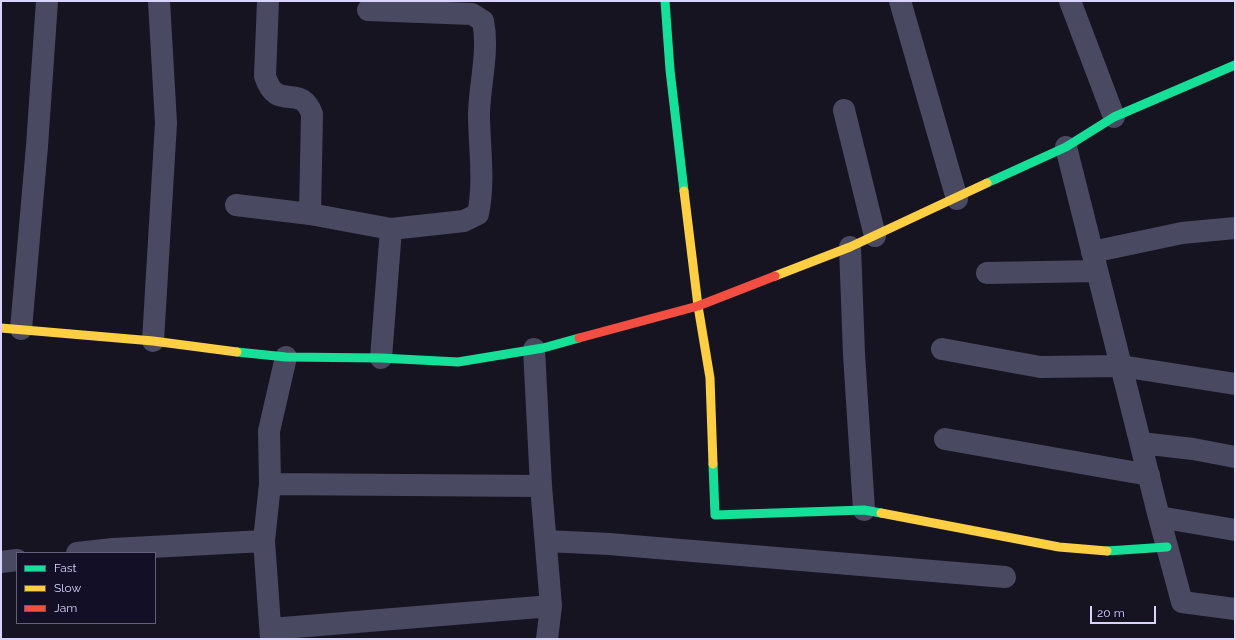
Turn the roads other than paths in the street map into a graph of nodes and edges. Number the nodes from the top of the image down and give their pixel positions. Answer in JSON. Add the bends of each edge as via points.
{"nodes":[{"id":1,"x":47,"y":1,"type":"edge"},
{"id":2,"x":159,"y":1,"type":"edge"},
{"id":3,"x":268,"y":1,"type":"edge"},
{"id":4,"x":665,"y":1,"type":"edge"},
{"id":5,"x":900,"y":1,"type":"edge"},
{"id":6,"x":1070,"y":1,"type":"edge"},
{"id":7,"x":368,"y":10,"type":"dead end"},
{"id":8,"x":1235,"y":65,"type":"edge"},
{"id":9,"x":844,"y":110,"type":"dead end"},
{"id":10,"x":1114,"y":117,"type":"junction"},
{"id":11,"x":1066,"y":147,"type":"junction"},
{"id":12,"x":957,"y":199,"type":"junction"},
{"id":13,"x":236,"y":205,"type":"dead end"},
{"id":14,"x":310,"y":214,"type":"junction"},
{"id":15,"x":1235,"y":228,"type":"edge"},
{"id":16,"x":391,"y":229,"type":"junction"},
{"id":17,"x":875,"y":236,"type":"junction"},
{"id":18,"x":850,"y":247,"type":"junction"},
{"id":19,"x":1094,"y":262,"type":"junction"},
{"id":20,"x":987,"y":273,"type":"dead end"},
{"id":21,"x":698,"y":306,"type":"junction"},
{"id":22,"x":11,"y":328,"type":"edge"},
{"id":23,"x":153,"y":341,"type":"junction"},
{"id":24,"x":534,"y":349,"type":"junction"},
{"id":25,"x":942,"y":349,"type":"dead end"},
{"id":26,"x":286,"y":357,"type":"junction"},
{"id":27,"x":381,"y":358,"type":"junction"},
{"id":28,"x":1121,"y":366,"type":"junction"},
{"id":29,"x":1235,"y":384,"type":"edge"},
{"id":30,"x":946,"y":439,"type":"dead end"},
{"id":31,"x":1141,"y":443,"type":"junction"},
{"id":32,"x":1235,"y":457,"type":"edge"},
{"id":33,"x":1149,"y":475,"type":"junction"},
{"id":34,"x":270,"y":484,"type":"junction"},
{"id":35,"x":541,"y":486,"type":"junction"},
{"id":36,"x":864,"y":510,"type":"junction"},
{"id":37,"x":1159,"y":517,"type":"junction"},
{"id":38,"x":1235,"y":530,"type":"edge"},
{"id":39,"x":546,"y":540,"type":"junction"},
{"id":40,"x":264,"y":541,"type":"junction"},
{"id":41,"x":1167,"y":547,"type":"junction"},
{"id":42,"x":86,"y":552,"type":"edge"},
{"id":43,"x":16,"y":560,"type":"edge"},
{"id":44,"x":1,"y":562,"type":"edge"},
{"id":45,"x":1005,"y":577,"type":"dead end"},
{"id":46,"x":551,"y":606,"type":"junction"},
{"id":47,"x":1235,"y":609,"type":"edge"},
{"id":48,"x":271,"y":634,"type":"edge"},
{"id":49,"x":548,"y":639,"type":"edge"}],
"edges":[{"from":1,"to":22,"type":"street","via":[[37,146]]},
{"from":2,"to":23,"type":"street","via":[[166,123]]},
{"from":3,"to":14,"type":"street","via":[[265,76],[269,88],[277,95],[301,98],[308,103],[312,114]]},
{"from":4,"to":21,"type":"street","via":[[670,70]]},
{"from":5,"to":12,"type":"street"},
{"from":6,"to":10,"type":"street"},
{"from":7,"to":16,"type":"street","via":[[472,14],[483,21],[486,35],[479,112],[481,198],[478,214],[464,221]]},
{"from":8,"to":10,"type":"street"},
{"from":9,"to":17,"type":"street"},
{"from":10,"to":11,"type":"street"},
{"from":11,"to":12,"type":"street"},
{"from":11,"to":19,"type":"street"},
{"from":12,"to":17,"type":"street"},
{"from":13,"to":14,"type":"street"},
{"from":14,"to":16,"type":"street"},
{"from":15,"to":19,"type":"street","via":[[1182,233]]},
{"from":16,"to":27,"type":"street"},
{"from":17,"to":18,"type":"street"},
{"from":18,"to":21,"type":"street"},
{"from":18,"to":36,"type":"street"},
{"from":19,"to":20,"type":"street"},
{"from":19,"to":28,"type":"street"},
{"from":21,"to":24,"type":"street"},
{"from":21,"to":36,"type":"street","via":[[710,378],[715,515]]},
{"from":22,"to":23,"type":"street"},
{"from":23,"to":26,"type":"street"},
{"from":24,"to":27,"type":"street","via":[[458,362]]},
{"from":24,"to":35,"type":"street"},
{"from":25,"to":28,"type":"street","via":[[1040,367]]},
{"from":26,"to":27,"type":"street"},
{"from":26,"to":34,"type":"street","via":[[269,431]]},
{"from":28,"to":29,"type":"street"},
{"from":28,"to":31,"type":"street"},
{"from":30,"to":33,"type":"street"},
{"from":31,"to":32,"type":"street"},
{"from":31,"to":33,"type":"street"},
{"from":33,"to":37,"type":"street"},
{"from":34,"to":35,"type":"street"},
{"from":34,"to":40,"type":"street"},
{"from":35,"to":39,"type":"street"},
{"from":36,"to":41,"type":"street","via":[[1059,547],[1113,552]]},
{"from":37,"to":38,"type":"street"},
{"from":37,"to":41,"type":"street"},
{"from":39,"to":45,"type":"street"},
{"from":39,"to":46,"type":"street"},
{"from":40,"to":42,"type":"street"},
{"from":40,"to":48,"type":"street"},
{"from":41,"to":47,"type":"street","via":[[1182,602]]},
{"from":43,"to":44,"type":"street"},
{"from":46,"to":48,"type":"street"},
{"from":46,"to":49,"type":"street"}]}
